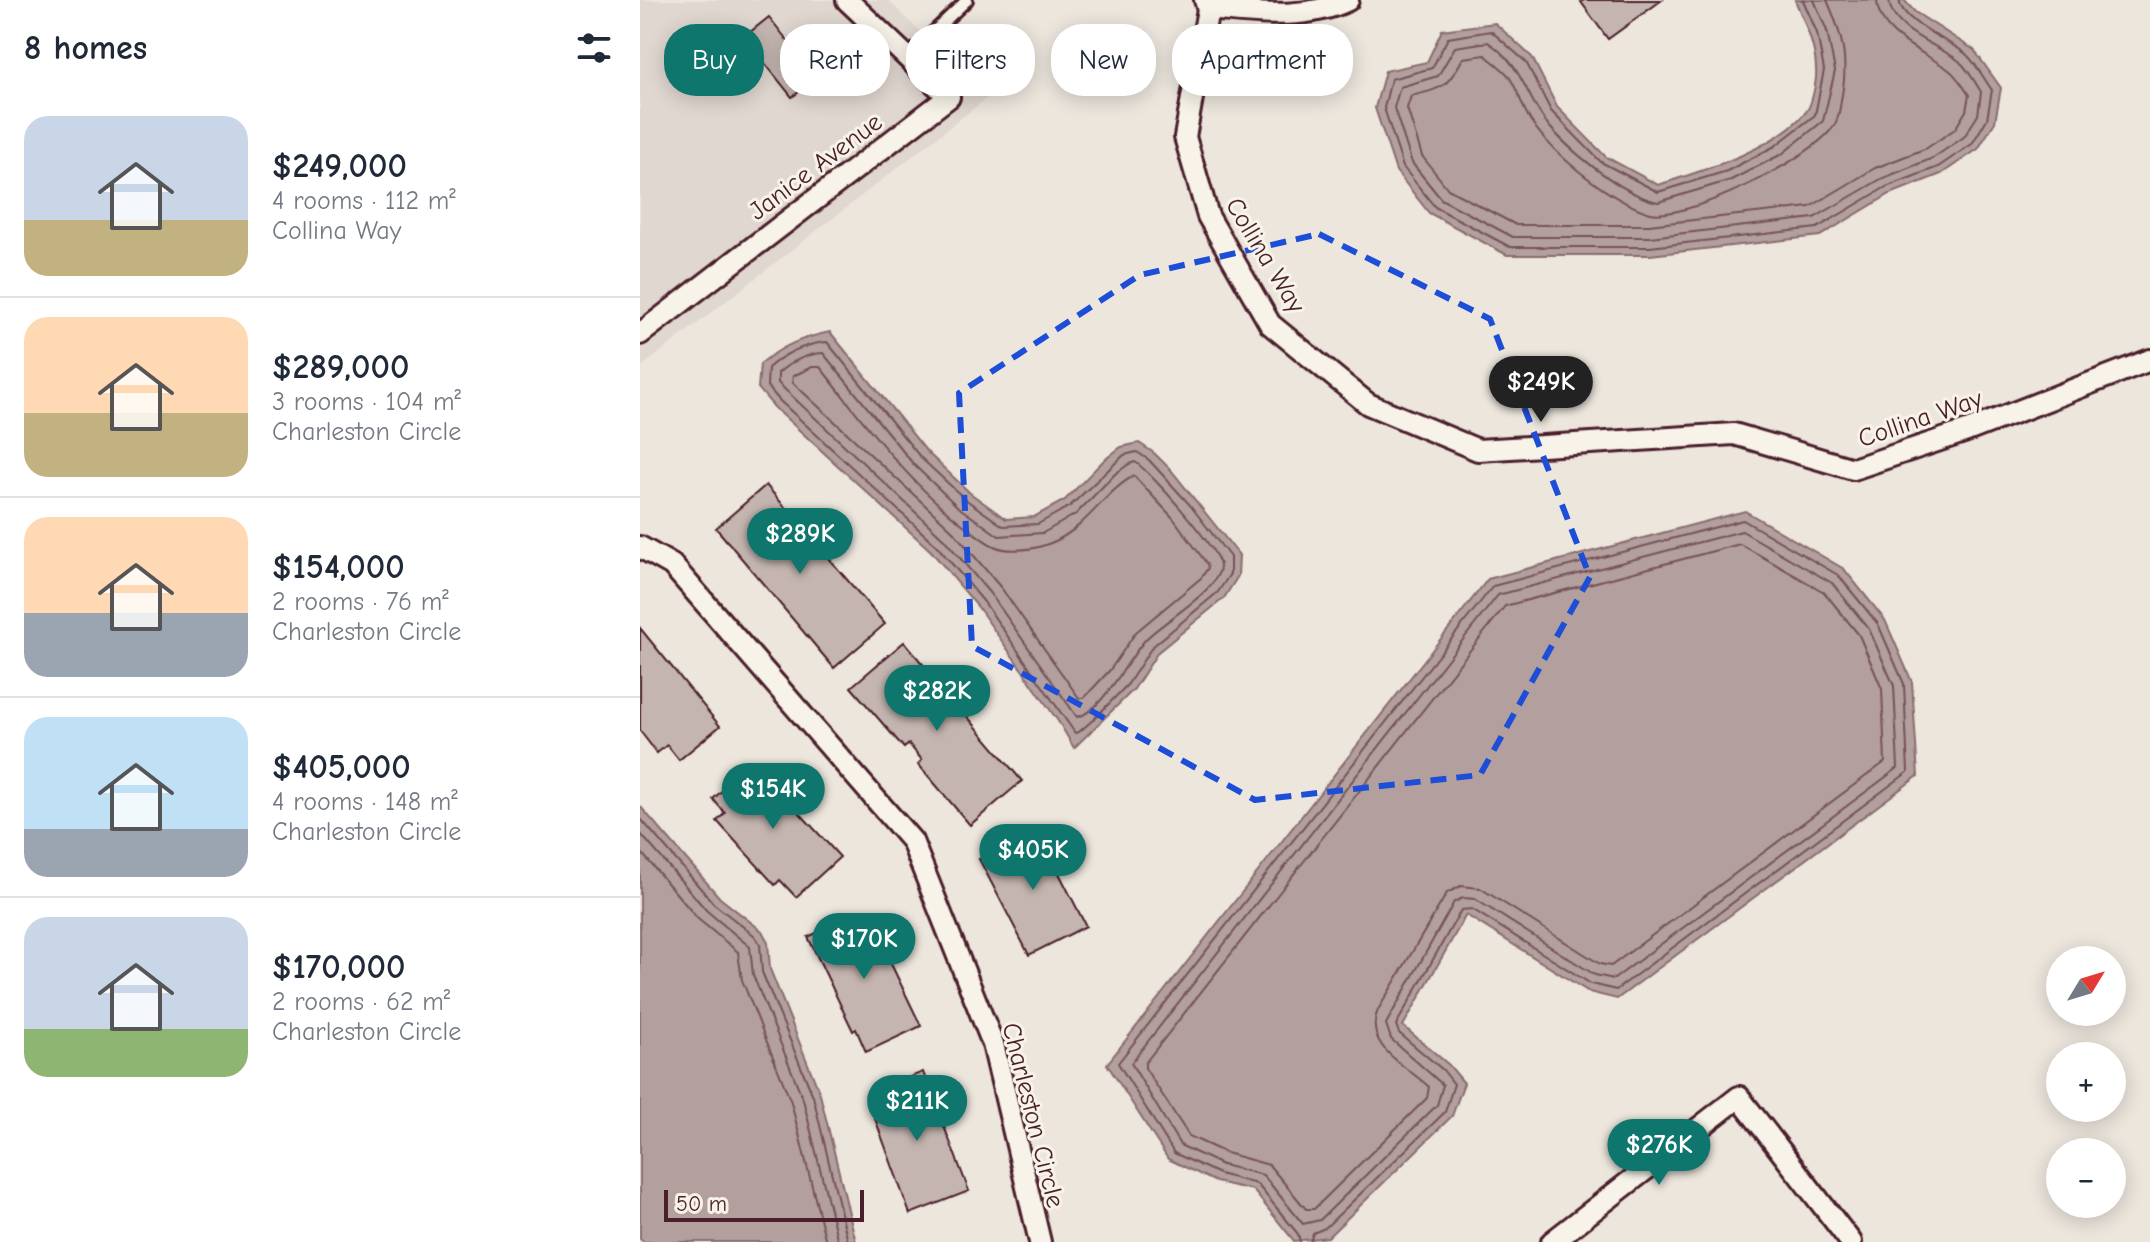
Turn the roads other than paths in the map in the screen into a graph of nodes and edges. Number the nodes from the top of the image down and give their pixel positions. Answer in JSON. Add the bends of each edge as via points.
{"nodes":[{"id":1,"x":847,"y":0,"type":"edge"},
{"id":2,"x":967,"y":0,"type":"edge"},
{"id":3,"x":1348,"y":0,"type":"edge"},
{"id":4,"x":1206,"y":5,"type":"edge"},
{"id":5,"x":942,"y":24,"type":"edge"},
{"id":6,"x":906,"y":56,"type":"edge"},
{"id":7,"x":948,"y":96,"type":"edge"},
{"id":8,"x":640,"y":334,"type":"edge"},
{"id":9,"x":2150,"y":360,"type":"edge"},
{"id":10,"x":640,"y":547,"type":"edge"},
{"id":11,"x":1040,"y":1242,"type":"edge"},
{"id":12,"x":1552,"y":1242,"type":"edge"},
{"id":13,"x":1851,"y":1242,"type":"edge"}],
"edges":[{"from":1,"to":6,"type":"street","name":"Janice Avenue"},
{"from":2,"to":5,"type":"lane"},
{"from":3,"to":4,"type":"street","via":[[1305,12],[1271,14]]},
{"from":4,"to":9,"type":"street","name":"Collina Way","via":[[1185,137],[1208,216],[1270,324],[1368,404],[1478,450],[1734,434],[1853,469]]},
{"from":7,"to":8,"type":"street","name":"Janice Avenue"},
{"from":10,"to":11,"type":"street","name":"Charleston Circle","via":[[672,565],[912,841],[993,1044]]},
{"from":12,"to":13,"type":"street","via":[[1739,1097]]}]}
